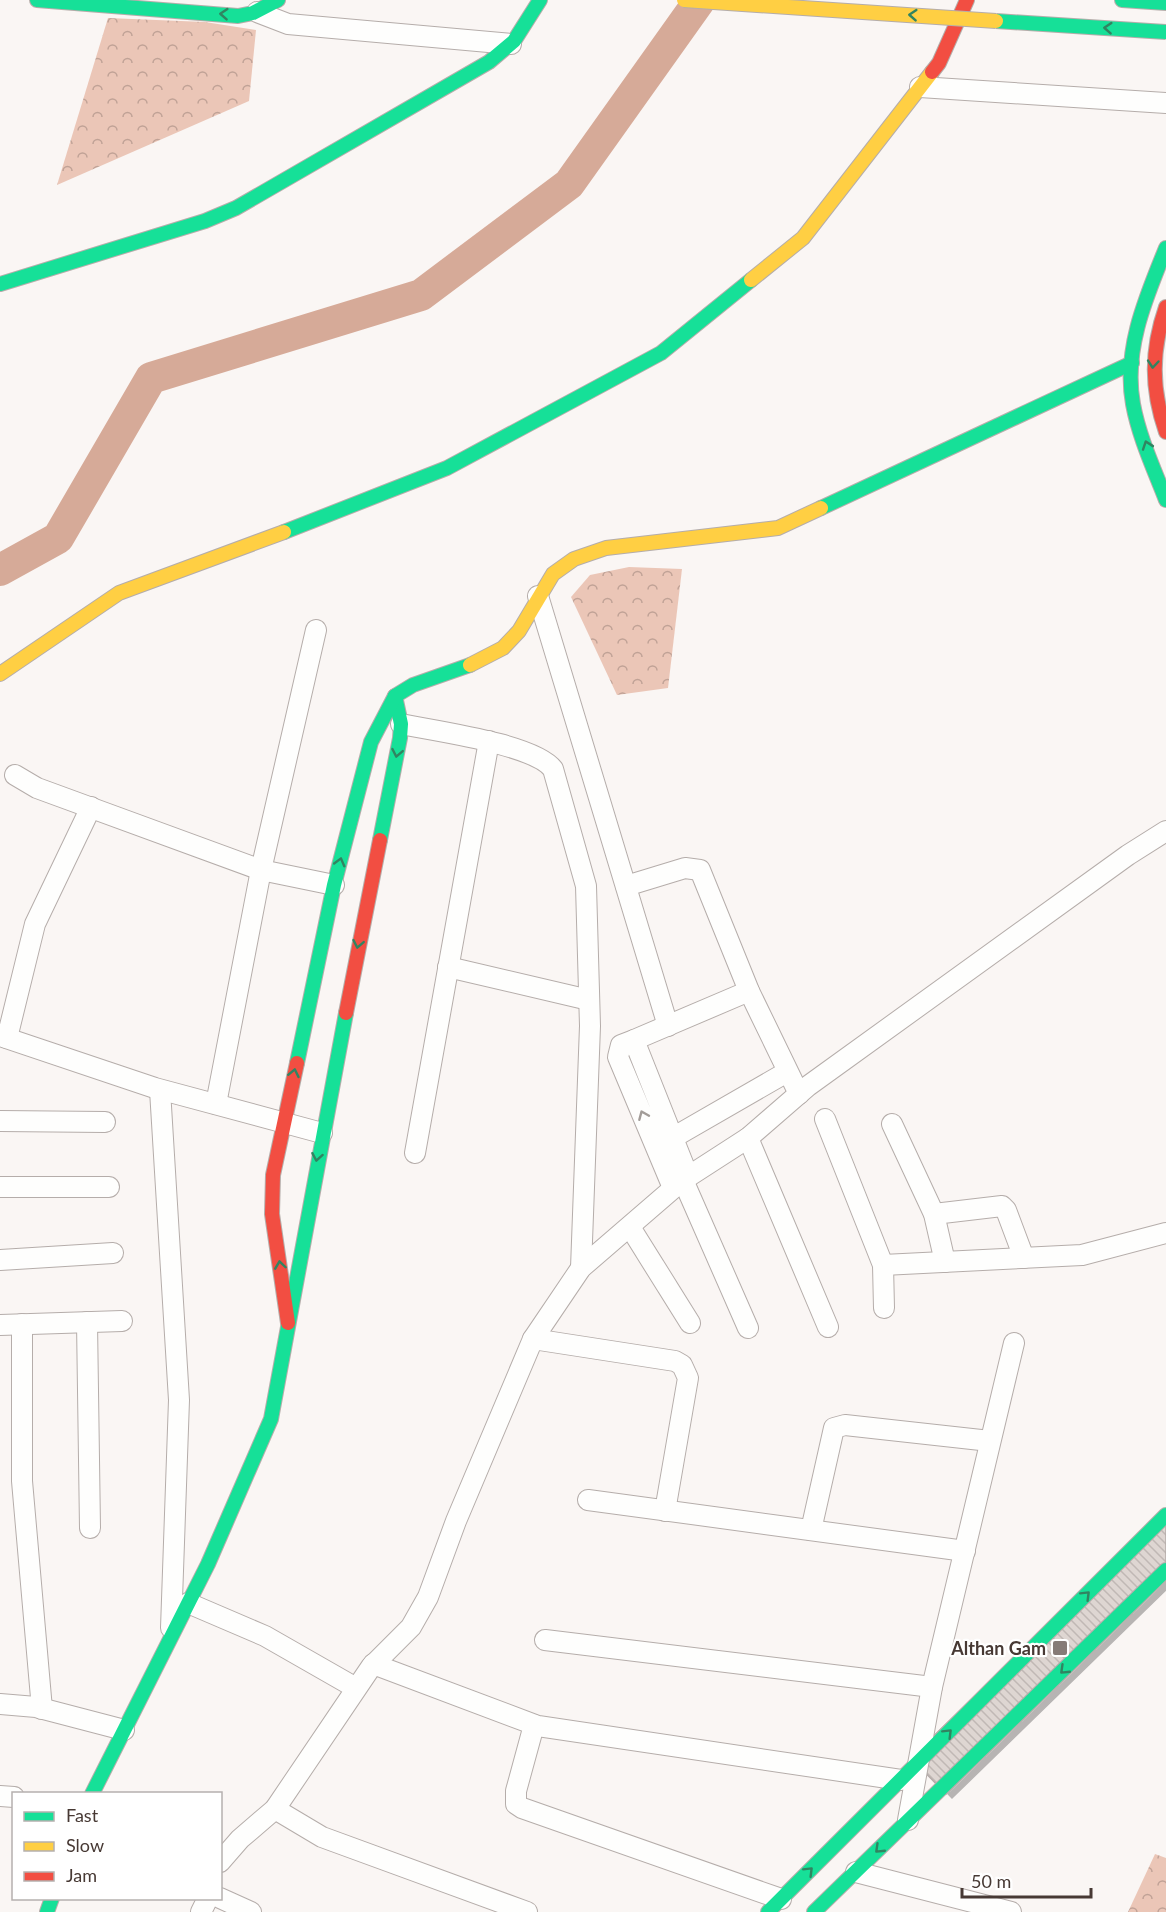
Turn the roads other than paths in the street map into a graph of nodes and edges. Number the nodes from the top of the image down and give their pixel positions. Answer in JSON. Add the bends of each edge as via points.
{"nodes":[{"id":1,"x":37,"y":0,"type":"edge"},
{"id":2,"x":278,"y":0,"type":"edge"},
{"id":3,"x":540,"y":0,"type":"edge"},
{"id":4,"x":684,"y":0,"type":"edge"},
{"id":5,"x":967,"y":0,"type":"edge"},
{"id":6,"x":1122,"y":0,"type":"edge"},
{"id":7,"x":1166,"y":3,"type":"edge"},
{"id":8,"x":257,"y":12,"type":"junction"},
{"id":9,"x":1166,"y":32,"type":"edge"},
{"id":10,"x":511,"y":45,"type":"junction"},
{"id":11,"x":920,"y":87,"type":"junction"},
{"id":12,"x":1166,"y":103,"type":"edge"},
{"id":13,"x":1166,"y":248,"type":"edge"},
{"id":14,"x":0,"y":284,"type":"edge"},
{"id":15,"x":1166,"y":307,"type":"edge"},
{"id":16,"x":1132,"y":363,"type":"junction"},
{"id":17,"x":1166,"y":432,"type":"edge"},
{"id":18,"x":1166,"y":500,"type":"edge"},
{"id":19,"x":538,"y":596,"type":"junction"},
{"id":20,"x":316,"y":630,"type":"dead end"},
{"id":21,"x":0,"y":674,"type":"edge"},
{"id":22,"x":395,"y":696,"type":"junction"},
{"id":23,"x":401,"y":724,"type":"junction"},
{"id":24,"x":489,"y":741,"type":"junction"},
{"id":25,"x":15,"y":775,"type":"dead end"},
{"id":26,"x":91,"y":807,"type":"junction"},
{"id":27,"x":1166,"y":831,"type":"edge"},
{"id":28,"x":261,"y":870,"type":"junction"},
{"id":29,"x":334,"y":885,"type":"junction"},
{"id":30,"x":626,"y":886,"type":"junction"},
{"id":31,"x":448,"y":967,"type":"junction"},
{"id":32,"x":749,"y":991,"type":"junction"},
{"id":33,"x":589,"y":1000,"type":"junction"},
{"id":34,"x":668,"y":1026,"type":"junction"},
{"id":35,"x":4,"y":1037,"type":"edge"},
{"id":36,"x":787,"y":1072,"type":"junction"},
{"id":37,"x":160,"y":1090,"type":"junction"},
{"id":38,"x":799,"y":1094,"type":"junction"},
{"id":39,"x":216,"y":1104,"type":"junction"},
{"id":40,"x":825,"y":1119,"type":"dead end"},
{"id":41,"x":0,"y":1121,"type":"edge"},
{"id":42,"x":105,"y":1122,"type":"dead end"},
{"id":43,"x":283,"y":1122,"type":"junction"},
{"id":44,"x":892,"y":1124,"type":"dead end"},
{"id":45,"x":322,"y":1132,"type":"junction"},
{"id":46,"x":748,"y":1138,"type":"junction"},
{"id":47,"x":665,"y":1143,"type":"junction"},
{"id":48,"x":415,"y":1153,"type":"dead end"},
{"id":49,"x":681,"y":1181,"type":"junction"},
{"id":50,"x":0,"y":1187,"type":"edge"},
{"id":51,"x":109,"y":1187,"type":"dead end"},
{"id":52,"x":934,"y":1214,"type":"junction"},
{"id":53,"x":630,"y":1227,"type":"junction"},
{"id":54,"x":1166,"y":1233,"type":"edge"},
{"id":55,"x":113,"y":1253,"type":"dead end"},
{"id":56,"x":1024,"y":1258,"type":"junction"},
{"id":57,"x":0,"y":1260,"type":"edge"},
{"id":58,"x":945,"y":1262,"type":"junction"},
{"id":59,"x":883,"y":1265,"type":"junction"},
{"id":60,"x":581,"y":1268,"type":"junction"},
{"id":61,"x":884,"y":1308,"type":"dead end"},
{"id":62,"x":122,"y":1321,"type":"dead end"},
{"id":63,"x":87,"y":1322,"type":"junction"},
{"id":64,"x":288,"y":1323,"type":"junction"},
{"id":65,"x":690,"y":1323,"type":"dead end"},
{"id":66,"x":22,"y":1324,"type":"junction"},
{"id":67,"x":0,"y":1325,"type":"edge"},
{"id":68,"x":828,"y":1327,"type":"dead end"},
{"id":69,"x":748,"y":1328,"type":"dead end"},
{"id":70,"x":533,"y":1339,"type":"junction"},
{"id":71,"x":1014,"y":1343,"type":"dead end"},
{"id":72,"x":990,"y":1441,"type":"junction"},
{"id":73,"x":588,"y":1500,"type":"dead end"},
{"id":74,"x":665,"y":1511,"type":"junction"},
{"id":75,"x":1166,"y":1515,"type":"edge"},
{"id":76,"x":90,"y":1528,"type":"dead end"},
{"id":77,"x":811,"y":1530,"type":"junction"},
{"id":78,"x":965,"y":1551,"type":"junction"},
{"id":79,"x":1166,"y":1570,"type":"edge"},
{"id":80,"x":188,"y":1603,"type":"junction"},
{"id":81,"x":171,"y":1637,"type":"junction"},
{"id":82,"x":545,"y":1640,"type":"dead end"},
{"id":83,"x":374,"y":1664,"type":"junction"},
{"id":84,"x":932,"y":1687,"type":"junction"},
{"id":85,"x":356,"y":1688,"type":"junction"},
{"id":86,"x":0,"y":1704,"type":"edge"},
{"id":87,"x":42,"y":1709,"type":"junction"},
{"id":88,"x":534,"y":1725,"type":"junction"},
{"id":89,"x":123,"y":1730,"type":"junction"},
{"id":90,"x":918,"y":1763,"type":"junction"},
{"id":91,"x":901,"y":1780,"type":"junction"},
{"id":92,"x":93,"y":1792,"type":"edge"},
{"id":93,"x":275,"y":1809,"type":"junction"},
{"id":94,"x":908,"y":1821,"type":"junction"},
{"id":95,"x":222,"y":1860,"type":"edge"},
{"id":96,"x":856,"y":1872,"type":"junction"},
{"id":97,"x":222,"y":1899,"type":"edge"},
{"id":98,"x":774,"y":1906,"type":"edge"},
{"id":99,"x":251,"y":1912,"type":"edge"},
{"id":100,"x":527,"y":1912,"type":"edge"},
{"id":101,"x":814,"y":1912,"type":"edge"},
{"id":102,"x":1011,"y":1912,"type":"edge"}],
"edges":[{"from":8,"to":1,"type":"street","one_way":true,"via":[[238,16]]},
{"from":2,"to":8,"type":"street"},
{"from":3,"to":10,"type":"street"},
{"from":9,"to":4,"type":"street","one_way":true,"bridge":true},
{"from":5,"to":11,"type":"street","via":[[946,50]]},
{"from":6,"to":7,"type":"street"},
{"from":8,"to":10,"type":"street","via":[[288,24]]},
{"from":10,"to":14,"type":"street","via":[[489,62],[220,216]]},
{"from":11,"to":12,"type":"street"},
{"from":11,"to":21,"type":"street","via":[[820,218],[787,253],[645,364],[447,468],[119,593]]},
{"from":13,"to":16,"type":"street","via":[[1150,286]]},
{"from":15,"to":17,"type":"street","one_way":true,"via":[[1152,378]]},
{"from":18,"to":16,"type":"street","one_way":true,"via":[[1133,404]]},
{"from":16,"to":19,"type":"street","via":[[791,523],[762,532],[590,552],[553,574]]},
{"from":19,"to":22,"type":"street","via":[[519,631],[503,648],[479,662],[413,685]]},
{"from":19,"to":30,"type":"street"},
{"from":20,"to":28,"type":"street"},
{"from":22,"to":23,"type":"street"},
{"from":29,"to":22,"type":"street","one_way":true,"via":[[371,742]]},
{"from":23,"to":24,"type":"street"},
{"from":23,"to":45,"type":"street","one_way":true},
{"from":24,"to":31,"type":"street"},
{"from":24,"to":33,"type":"street","via":[[541,757],[553,769],[586,886]]},
{"from":25,"to":26,"type":"street","via":[[37,788]]},
{"from":26,"to":28,"type":"street"},
{"from":26,"to":35,"type":"street","via":[[35,924]]},
{"from":27,"to":38,"type":"street"},
{"from":28,"to":29,"type":"street"},
{"from":28,"to":39,"type":"street"},
{"from":43,"to":29,"type":"street","one_way":true},
{"from":30,"to":32,"type":"street","via":[[685,868],[700,870]]},
{"from":30,"to":34,"type":"street"},
{"from":31,"to":33,"type":"street"},
{"from":31,"to":48,"type":"street"},
{"from":32,"to":34,"type":"street"},
{"from":32,"to":36,"type":"street"},
{"from":33,"to":60,"type":"street"},
{"from":34,"to":47,"type":"street","via":[[621,1045],[618,1057]]},
{"from":35,"to":37,"type":"street"},
{"from":36,"to":38,"type":"street"},
{"from":36,"to":47,"type":"street"},
{"from":37,"to":39,"type":"street"},
{"from":37,"to":81,"type":"street","via":[[179,1400]]},
{"from":38,"to":46,"type":"street"},
{"from":39,"to":43,"type":"street"},
{"from":40,"to":59,"type":"street"},
{"from":41,"to":42,"type":"street"},
{"from":43,"to":45,"type":"street"},
{"from":64,"to":43,"type":"street","one_way":true,"via":[[271,1195]]},
{"from":44,"to":52,"type":"street"},
{"from":45,"to":64,"type":"street","one_way":true},
{"from":46,"to":49,"type":"street"},
{"from":46,"to":68,"type":"street"},
{"from":47,"to":49,"type":"street"},
{"from":49,"to":53,"type":"street"},
{"from":49,"to":69,"type":"street"},
{"from":50,"to":51,"type":"street"},
{"from":52,"to":56,"type":"street","via":[[1002,1206]]},
{"from":52,"to":58,"type":"street"},
{"from":53,"to":60,"type":"street"},
{"from":53,"to":65,"type":"street"},
{"from":54,"to":56,"type":"street","via":[[1082,1255]]},
{"from":55,"to":57,"type":"street"},
{"from":56,"to":58,"type":"street"},
{"from":58,"to":59,"type":"street"},
{"from":59,"to":61,"type":"street"},
{"from":60,"to":70,"type":"street"},
{"from":62,"to":63,"type":"street"},
{"from":63,"to":66,"type":"street"},
{"from":63,"to":76,"type":"street"},
{"from":64,"to":80,"type":"street","via":[[271,1419]]},
{"from":66,"to":67,"type":"street"},
{"from":66,"to":87,"type":"street","via":[[22,1481]]},
{"from":70,"to":74,"type":"street","via":[[682,1365],[688,1378]]},
{"from":70,"to":83,"type":"street","via":[[428,1597],[411,1627]]},
{"from":71,"to":72,"type":"street"},
{"from":72,"to":77,"type":"street","via":[[845,1425],[834,1428]]},
{"from":72,"to":78,"type":"street"},
{"from":73,"to":74,"type":"street"},
{"from":74,"to":77,"type":"street"},
{"from":90,"to":75,"type":"street","one_way":true},
{"from":77,"to":78,"type":"street"},
{"from":78,"to":84,"type":"street"},
{"from":79,"to":94,"type":"street","one_way":true},
{"from":80,"to":81,"type":"street"},
{"from":80,"to":85,"type":"street","via":[[265,1636]]},
{"from":81,"to":89,"type":"street"},
{"from":82,"to":84,"type":"street"},
{"from":83,"to":85,"type":"street"},
{"from":83,"to":88,"type":"street"},
{"from":84,"to":90,"type":"street"},
{"from":85,"to":93,"type":"street"},
{"from":86,"to":87,"type":"street"},
{"from":87,"to":89,"type":"street"},
{"from":88,"to":91,"type":"street"},
{"from":88,"to":98,"type":"street","via":[[516,1804]]},
{"from":89,"to":92,"type":"street"},
{"from":90,"to":91,"type":"street"},
{"from":90,"to":94,"type":"street"},
{"from":98,"to":91,"type":"street","one_way":true},
{"from":93,"to":95,"type":"street"},
{"from":93,"to":100,"type":"street","via":[[322,1837]]},
{"from":94,"to":96,"type":"street","one_way":true},
{"from":96,"to":101,"type":"street"},
{"from":96,"to":102,"type":"street"},
{"from":97,"to":99,"type":"street"}]}
